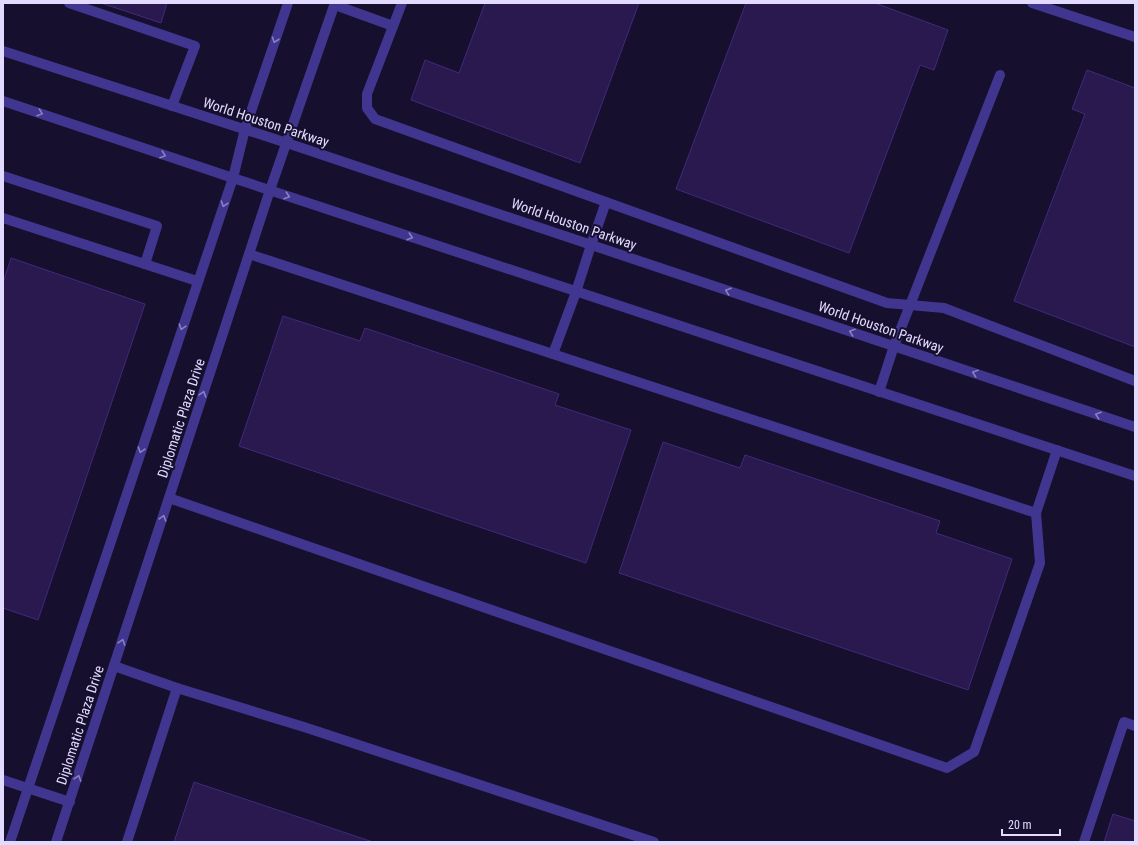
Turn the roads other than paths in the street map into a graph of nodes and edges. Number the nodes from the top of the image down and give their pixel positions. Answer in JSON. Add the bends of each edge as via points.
{"nodes":[{"id":1,"x":69,"y":3,"type":"edge"},
{"id":2,"x":288,"y":3,"type":"edge"},
{"id":3,"x":402,"y":3,"type":"edge"},
{"id":4,"x":1032,"y":3,"type":"edge"},
{"id":5,"x":335,"y":4,"type":"edge"},
{"id":6,"x":393,"y":26,"type":"junction"},
{"id":7,"x":1135,"y":37,"type":"edge"},
{"id":8,"x":3,"y":51,"type":"edge"},
{"id":9,"x":1000,"y":75,"type":"dead end"},
{"id":10,"x":3,"y":101,"type":"edge"},
{"id":11,"x":172,"y":106,"type":"junction"},
{"id":12,"x":245,"y":129,"type":"junction"},
{"id":13,"x":287,"y":143,"type":"junction"},
{"id":14,"x":3,"y":176,"type":"edge"},
{"id":15,"x":233,"y":178,"type":"junction"},
{"id":16,"x":270,"y":190,"type":"junction"},
{"id":17,"x":606,"y":202,"type":"junction"},
{"id":18,"x":3,"y":218,"type":"edge"},
{"id":19,"x":591,"y":245,"type":"junction"},
{"id":20,"x":249,"y":254,"type":"junction"},
{"id":21,"x":145,"y":264,"type":"junction"},
{"id":22,"x":198,"y":281,"type":"junction"},
{"id":23,"x":576,"y":292,"type":"junction"},
{"id":24,"x":910,"y":305,"type":"junction"},
{"id":25,"x":894,"y":346,"type":"junction"},
{"id":26,"x":553,"y":354,"type":"junction"},
{"id":27,"x":1135,"y":381,"type":"edge"},
{"id":28,"x":879,"y":392,"type":"junction"},
{"id":29,"x":1135,"y":427,"type":"edge"},
{"id":30,"x":1057,"y":450,"type":"junction"},
{"id":31,"x":1135,"y":476,"type":"edge"},
{"id":32,"x":169,"y":498,"type":"junction"},
{"id":33,"x":1036,"y":513,"type":"junction"},
{"id":34,"x":114,"y":666,"type":"junction"},
{"id":35,"x":177,"y":688,"type":"junction"},
{"id":36,"x":1135,"y":726,"type":"edge"},
{"id":37,"x":3,"y":780,"type":"edge"},
{"id":38,"x":28,"y":788,"type":"junction"},
{"id":39,"x":70,"y":802,"type":"junction"},
{"id":40,"x":10,"y":842,"type":"edge"},
{"id":41,"x":56,"y":842,"type":"edge"},
{"id":42,"x":127,"y":842,"type":"edge"},
{"id":43,"x":654,"y":842,"type":"edge"},
{"id":44,"x":1084,"y":842,"type":"edge"}],
"edges":[{"from":1,"to":11,"type":"street","via":[[195,46]]},
{"from":2,"to":12,"type":"street","name":"Diplomatic Plaza Drive","one_way":true},
{"from":3,"to":6,"type":"street"},
{"from":4,"to":7,"type":"street"},
{"from":5,"to":6,"type":"street"},
{"from":5,"to":13,"type":"street","name":"Diplomatic Plaza Drive"},
{"from":6,"to":17,"type":"street","via":[[367,94],[367,108],[375,119]]},
{"from":8,"to":11,"type":"street","name":"World Houston Parkway"},
{"from":9,"to":24,"type":"street"},
{"from":10,"to":15,"type":"street","one_way":true},
{"from":11,"to":12,"type":"street","name":"World Houston Parkway"},
{"from":12,"to":13,"type":"street","name":"World Houston Parkway"},
{"from":12,"to":15,"type":"street","name":"Diplomatic Plaza Drive"},
{"from":13,"to":16,"type":"street","name":"Diplomatic Plaza Drive"},
{"from":13,"to":19,"type":"street","name":"World Houston Parkway"},
{"from":14,"to":21,"type":"street","via":[[157,226]]},
{"from":15,"to":16,"type":"street"},
{"from":15,"to":22,"type":"street","name":"Diplomatic Plaza Drive","one_way":true},
{"from":16,"to":20,"type":"street","name":"Diplomatic Plaza Drive"},
{"from":16,"to":23,"type":"street","one_way":true},
{"from":17,"to":19,"type":"street"},
{"from":17,"to":24,"type":"street","via":[[887,303]]},
{"from":18,"to":21,"type":"street"},
{"from":19,"to":23,"type":"street"},
{"from":25,"to":19,"type":"street","name":"World Houston Parkway","one_way":true},
{"from":20,"to":26,"type":"street"},
{"from":32,"to":20,"type":"street","name":"Diplomatic Plaza Drive","one_way":true},
{"from":21,"to":22,"type":"street"},
{"from":22,"to":38,"type":"street","name":"Diplomatic Plaza Drive","one_way":true},
{"from":23,"to":26,"type":"street"},
{"from":23,"to":28,"type":"street"},
{"from":24,"to":25,"type":"street"},
{"from":24,"to":27,"type":"street","via":[[944,308]]},
{"from":25,"to":28,"type":"street"},
{"from":29,"to":25,"type":"street","name":"World Houston Parkway","one_way":true},
{"from":26,"to":33,"type":"street"},
{"from":28,"to":30,"type":"street"},
{"from":30,"to":31,"type":"street"},
{"from":30,"to":33,"type":"street"},
{"from":32,"to":33,"type":"street","via":[[947,768],[974,752],[980,738],[1040,563]]},
{"from":34,"to":32,"type":"street","name":"Diplomatic Plaza Drive","one_way":true},
{"from":34,"to":35,"type":"street"},
{"from":39,"to":34,"type":"street","name":"Diplomatic Plaza Drive","one_way":true},
{"from":35,"to":42,"type":"street"},
{"from":35,"to":43,"type":"street"},
{"from":36,"to":44,"type":"street","via":[[1124,722]]},
{"from":37,"to":38,"type":"street"},
{"from":38,"to":39,"type":"street"},
{"from":38,"to":40,"type":"street","name":"Diplomatic Plaza Drive"},
{"from":39,"to":41,"type":"street","name":"Diplomatic Plaza Drive"}]}
